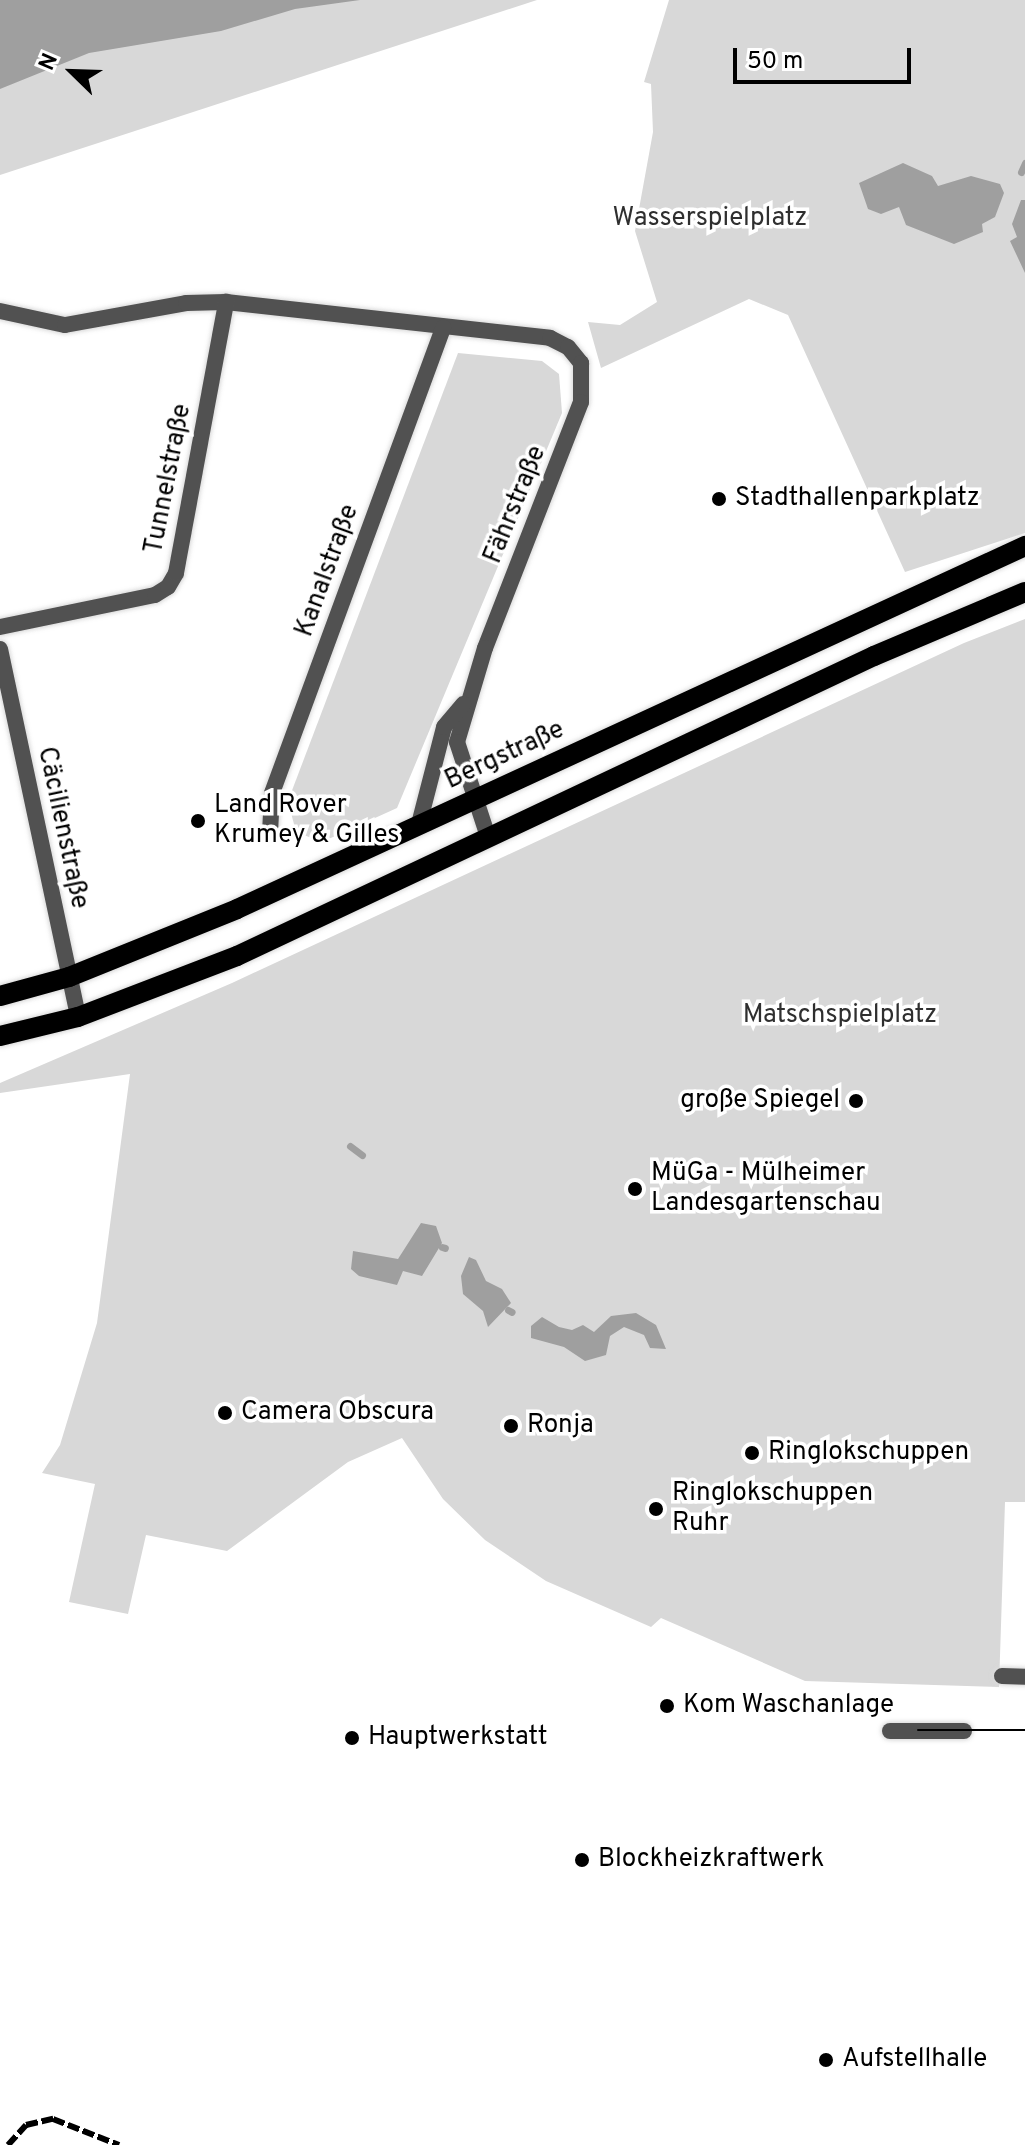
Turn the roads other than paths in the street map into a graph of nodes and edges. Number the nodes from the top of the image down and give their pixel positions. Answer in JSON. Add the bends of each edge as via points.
{"nodes":[{"id":1,"x":226,"y":302,"type":"junction"},
{"id":2,"x":0,"y":311,"type":"edge"},
{"id":3,"x":443,"y":327,"type":"junction"},
{"id":4,"x":1025,"y":546,"type":"edge"},
{"id":5,"x":1025,"y":592,"type":"edge"},
{"id":6,"x":0,"y":627,"type":"edge"},
{"id":7,"x":0,"y":649,"type":"edge"},
{"id":8,"x":467,"y":700,"type":"junction"},
{"id":9,"x":473,"y":800,"type":"junction"},
{"id":10,"x":419,"y":824,"type":"junction"},
{"id":11,"x":270,"y":833,"type":"dead end"},
{"id":12,"x":488,"y":837,"type":"junction"},
{"id":13,"x":69,"y":977,"type":"junction"},
{"id":14,"x":0,"y":996,"type":"edge"},
{"id":15,"x":78,"y":1017,"type":"junction"},
{"id":16,"x":0,"y":1036,"type":"edge"},
{"id":17,"x":1002,"y":1676,"type":"dead end"},
{"id":18,"x":1025,"y":1677,"type":"edge"},
{"id":19,"x":890,"y":1731,"type":"dead end"},
{"id":20,"x":964,"y":1731,"type":"dead end"}],
"edges":[{"from":1,"to":2,"type":"street","via":[[186,303],[65,325]]},
{"from":1,"to":3,"type":"street"},
{"from":1,"to":6,"type":"street","name":"Tunnelstraße","via":[[176,573],[168,587],[155,595]]},
{"from":3,"to":8,"type":"street","name":"Fährstraße","via":[[550,338],[568,347],[581,363],[581,402]]},
{"from":3,"to":11,"type":"street","name":"Kanalstraße","via":[[272,793]]},
{"from":4,"to":9,"type":"main road","name":"Bergstraße"},
{"from":5,"to":12,"type":"main road","via":[[874,656]]},
{"from":7,"to":13,"type":"street","name":"Cäcilienstraße"},
{"from":8,"to":9,"type":"street","name":"Fährstraße","via":[[457,742]]},
{"from":8,"to":10,"type":"street","name":"Fährstraße","via":[[444,727]]},
{"from":9,"to":10,"type":"main road","name":"Bergstraße"},
{"from":9,"to":12,"type":"street","name":"Fährstraße"},
{"from":10,"to":13,"type":"main road","name":"Bergstraße","via":[[237,909]]},
{"from":12,"to":15,"type":"main road","via":[[237,956]]},
{"from":13,"to":14,"type":"main road","name":"Bergstraße"},
{"from":13,"to":15,"type":"street","name":"Cäcilienstraße"},
{"from":15,"to":16,"type":"main road"},
{"from":17,"to":18,"type":"street"},
{"from":19,"to":20,"type":"street"}]}
